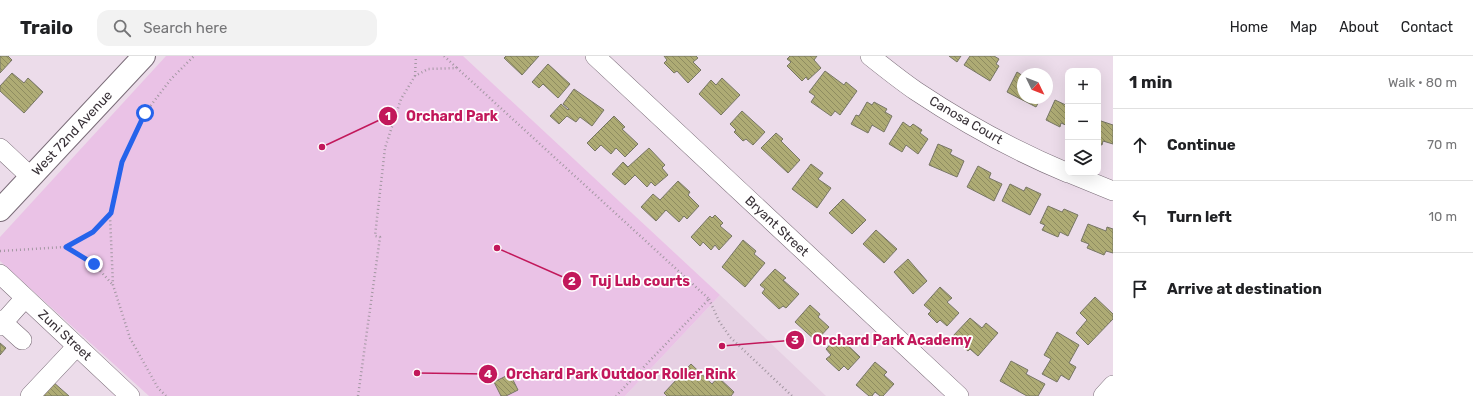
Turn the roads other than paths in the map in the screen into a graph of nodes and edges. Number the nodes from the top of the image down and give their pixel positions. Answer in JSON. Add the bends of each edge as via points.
{"nodes":[{"id":1,"x":144,"y":56,"type":"edge"},
{"id":2,"x":595,"y":56,"type":"edge"},
{"id":3,"x":870,"y":56,"type":"edge"},
{"id":4,"x":0,"y":148,"type":"edge"},
{"id":5,"x":1065,"y":172,"type":"edge"},
{"id":6,"x":1076,"y":176,"type":"edge"},
{"id":7,"x":31,"y":177,"type":"junction"},
{"id":8,"x":1113,"y":191,"type":"edge"},
{"id":9,"x":0,"y":210,"type":"edge"},
{"id":10,"x":0,"y":274,"type":"edge"},
{"id":11,"x":25,"y":298,"type":"junction"},
{"id":12,"x":1,"y":323,"type":"edge"},
{"id":13,"x":22,"y":340,"type":"dead end"},
{"id":14,"x":77,"y":346,"type":"junction"},
{"id":15,"x":30,"y":396,"type":"edge"},
{"id":16,"x":130,"y":396,"type":"edge"},
{"id":17,"x":959,"y":396,"type":"edge"}],
"edges":[{"from":1,"to":7,"type":"main road","name":"West 72nd Avenue"},
{"from":2,"to":17,"type":"street","name":"Bryant Street"},
{"from":3,"to":5,"type":"street","name":"Canosa Court","via":[[916,91],[962,120]]},
{"from":4,"to":7,"type":"street"},
{"from":6,"to":8,"type":"street","name":"Canosa Court"},
{"from":7,"to":9,"type":"main road","name":"West 72nd Avenue"},
{"from":10,"to":11,"type":"street","name":"Zuni Street"},
{"from":11,"to":12,"type":"street"},
{"from":11,"to":14,"type":"street","name":"Zuni Street"},
{"from":12,"to":13,"type":"street"},
{"from":14,"to":15,"type":"street"},
{"from":14,"to":16,"type":"street","name":"Zuni Street"}]}
